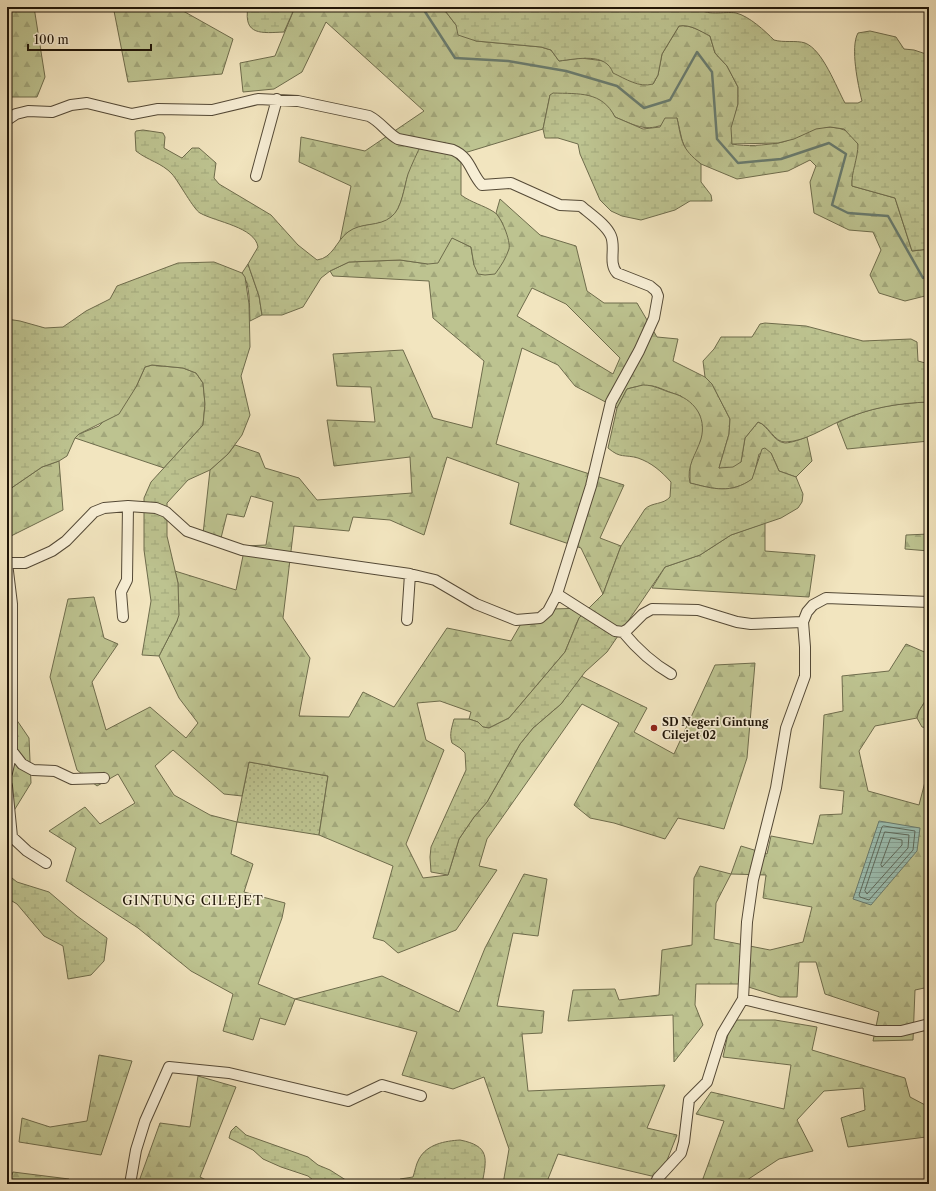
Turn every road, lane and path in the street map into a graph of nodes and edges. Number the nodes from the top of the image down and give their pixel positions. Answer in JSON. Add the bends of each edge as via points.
{"nodes":[{"id":1,"x":277,"y":99,"type":"junction"},
{"id":2,"x":7,"y":120,"type":"edge"},
{"id":3,"x":256,"y":176,"type":"dead end"},
{"id":4,"x":128,"y":506,"type":"junction"},
{"id":5,"x":7,"y":563,"type":"edge"},
{"id":6,"x":410,"y":574,"type":"junction"},
{"id":7,"x":557,"y":594,"type":"junction"},
{"id":8,"x":929,"y":602,"type":"edge"},
{"id":9,"x":123,"y":617,"type":"dead end"},
{"id":10,"x":407,"y":620,"type":"dead end"},
{"id":11,"x":803,"y":622,"type":"junction"},
{"id":12,"x":623,"y":632,"type":"junction"},
{"id":13,"x":671,"y":674,"type":"dead end"},
{"id":14,"x":12,"y":751,"type":"junction"},
{"id":15,"x":7,"y":773,"type":"edge"},
{"id":16,"x":104,"y":778,"type":"dead end"},
{"id":17,"x":7,"y":786,"type":"edge"},
{"id":18,"x":46,"y":863,"type":"dead end"},
{"id":19,"x":743,"y":999,"type":"junction"},
{"id":20,"x":929,"y":1024,"type":"edge"},
{"id":21,"x":421,"y":1096,"type":"dead end"},
{"id":22,"x":130,"y":1184,"type":"edge"},
{"id":23,"x":655,"y":1184,"type":"edge"}],
"edges":[{"from":1,"to":2,"type":"street","via":[[258,99],[212,110],[158,109],[132,114],[87,103],[71,105],[52,112],[28,111]]},
{"from":1,"to":3,"type":"street"},
{"from":1,"to":7,"type":"street","via":[[369,116],[379,121],[398,139],[460,153],[466,158],[482,185],[511,183],[560,205],[581,206],[610,236],[613,264],[617,273],[650,286],[656,291],[658,296],[654,318],[611,402],[591,486]]},
{"from":4,"to":5,"type":"street","via":[[104,508],[94,512],[66,541],[52,551],[25,563]]},
{"from":4,"to":6,"type":"street","via":[[156,508],[166,512],[187,531],[242,550]]},
{"from":4,"to":9,"type":"street","via":[[126,580],[121,592]]},
{"from":5,"to":14,"type":"street","via":[[12,604]]},
{"from":6,"to":7,"type":"street","via":[[435,580],[476,604],[516,620],[540,618],[548,611]]},
{"from":6,"to":10,"type":"street"},
{"from":7,"to":12,"type":"street","via":[[615,631]]},
{"from":8,"to":11,"type":"street","via":[[826,598],[813,605]]},
{"from":11,"to":12,"type":"street","via":[[751,624],[698,610],[652,609]]},
{"from":11,"to":19,"type":"street","via":[[805,676],[786,728],[776,788],[753,880]]},
{"from":12,"to":13,"type":"street","via":[[637,648]]},
{"from":14,"to":15,"type":"street"},
{"from":14,"to":16,"type":"street","via":[[22,764],[33,770],[55,771],[72,779]]},
{"from":17,"to":18,"type":"street","via":[[12,837],[27,851]]},
{"from":19,"to":20,"type":"street","via":[[876,1031],[901,1031]]},
{"from":19,"to":23,"type":"street","via":[[722,1034],[707,1082],[689,1100],[681,1153]]},
{"from":21,"to":22,"type":"street","via":[[382,1085],[348,1101],[229,1073],[169,1067],[144,1121]]}]}
